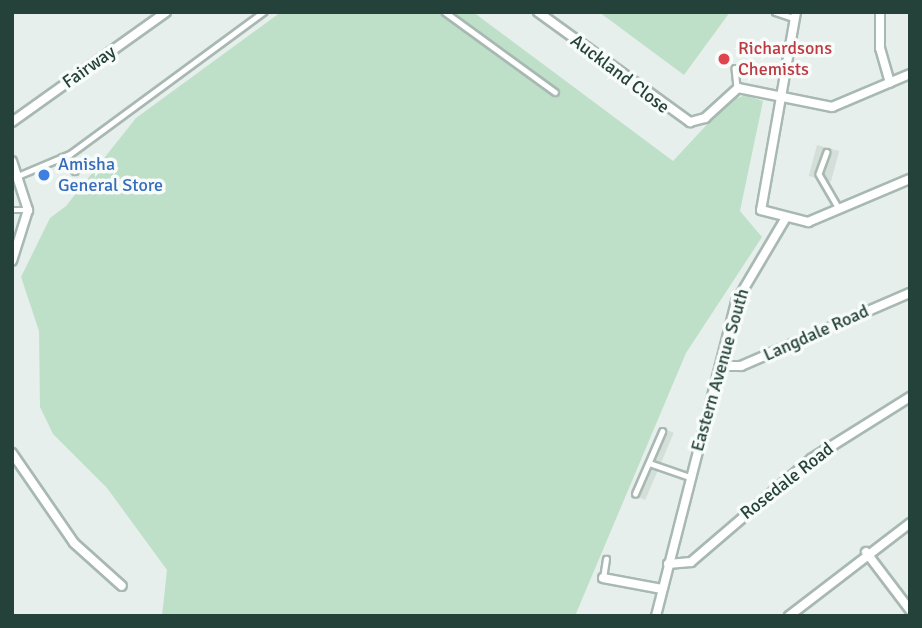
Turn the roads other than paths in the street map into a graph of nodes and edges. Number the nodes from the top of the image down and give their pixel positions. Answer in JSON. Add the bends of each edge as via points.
{"nodes":[{"id":1,"x":166,"y":12,"type":"edge"},
{"id":2,"x":263,"y":12,"type":"edge"},
{"id":3,"x":444,"y":12,"type":"edge"},
{"id":4,"x":538,"y":12,"type":"edge"},
{"id":5,"x":775,"y":12,"type":"edge"},
{"id":6,"x":880,"y":12,"type":"edge"},
{"id":7,"x":796,"y":15,"type":"edge"},
{"id":8,"x":735,"y":68,"type":"dead end"},
{"id":9,"x":910,"y":74,"type":"edge"},
{"id":10,"x":890,"y":83,"type":"junction"},
{"id":11,"x":737,"y":88,"type":"junction"},
{"id":12,"x":555,"y":92,"type":"dead end"},
{"id":13,"x":778,"y":94,"type":"junction"},
{"id":14,"x":12,"y":122,"type":"edge"},
{"id":15,"x":827,"y":152,"type":"dead end"},
{"id":16,"x":62,"y":157,"type":"junction"},
{"id":17,"x":12,"y":161,"type":"edge"},
{"id":18,"x":75,"y":171,"type":"dead end"},
{"id":19,"x":20,"y":175,"type":"junction"},
{"id":20,"x":910,"y":179,"type":"edge"},
{"id":21,"x":839,"y":209,"type":"junction"},
{"id":22,"x":12,"y":210,"type":"edge"},
{"id":23,"x":28,"y":210,"type":"junction"},
{"id":24,"x":785,"y":219,"type":"junction"},
{"id":25,"x":12,"y":261,"type":"edge"},
{"id":26,"x":910,"y":293,"type":"edge"},
{"id":27,"x":722,"y":366,"type":"junction"},
{"id":28,"x":910,"y":397,"type":"edge"},
{"id":29,"x":662,"y":432,"type":"dead end"},
{"id":30,"x":12,"y":453,"type":"edge"},
{"id":31,"x":649,"y":463,"type":"junction"},
{"id":32,"x":690,"y":477,"type":"junction"},
{"id":33,"x":635,"y":494,"type":"dead end"},
{"id":34,"x":910,"y":523,"type":"edge"},
{"id":35,"x":866,"y":552,"type":"junction"},
{"id":36,"x":606,"y":559,"type":"dead end"},
{"id":37,"x":668,"y":564,"type":"junction"},
{"id":38,"x":603,"y":578,"type":"joint"},
{"id":39,"x":122,"y":586,"type":"dead end"},
{"id":40,"x":662,"y":589,"type":"junction"},
{"id":41,"x":910,"y":610,"type":"edge"},
{"id":42,"x":656,"y":616,"type":"edge"},
{"id":43,"x":789,"y":616,"type":"edge"}],
"edges":[{"from":1,"to":14,"type":"street","name":"Fairway"},
{"from":2,"to":16,"type":"lane"},
{"from":3,"to":12,"type":"lane"},
{"from":4,"to":11,"type":"street","name":"Auckland Close","via":[[684,121],[705,118]]},
{"from":5,"to":7,"type":"lane"},
{"from":6,"to":10,"type":"street","via":[[880,48]]},
{"from":7,"to":13,"type":"street"},
{"from":8,"to":11,"type":"lane"},
{"from":9,"to":10,"type":"street"},
{"from":10,"to":13,"type":"street","via":[[837,106]]},
{"from":11,"to":13,"type":"street"},
{"from":13,"to":24,"type":"street","via":[[759,204],[765,214]]},
{"from":15,"to":21,"type":"lane","via":[[820,174]]},
{"from":16,"to":18,"type":"lane"},
{"from":16,"to":19,"type":"lane"},
{"from":17,"to":19,"type":"street"},
{"from":19,"to":23,"type":"street"},
{"from":20,"to":21,"type":"street"},
{"from":21,"to":24,"type":"street","via":[[808,222]]},
{"from":22,"to":23,"type":"lane"},
{"from":23,"to":25,"type":"street"},
{"from":24,"to":27,"type":"street","name":"Eastern Avenue South","via":[[736,302]]},
{"from":26,"to":27,"type":"street","name":"Langdale Road","via":[[741,366]]},
{"from":27,"to":32,"type":"street","name":"Eastern Avenue South"},
{"from":28,"to":37,"type":"street","name":"Rosedale Road","via":[[811,459],[691,562]]},
{"from":29,"to":31,"type":"lane"},
{"from":30,"to":39,"type":"street","via":[[74,544]]},
{"from":31,"to":32,"type":"lane"},
{"from":31,"to":33,"type":"lane"},
{"from":32,"to":37,"type":"street","name":"Eastern Avenue South"},
{"from":34,"to":35,"type":"street"},
{"from":35,"to":41,"type":"street"},
{"from":35,"to":43,"type":"street"},
{"from":36,"to":38,"type":"lane"},
{"from":37,"to":40,"type":"street","name":"Eastern Avenue South"},
{"from":38,"to":40,"type":"street"},
{"from":40,"to":42,"type":"street","name":"Eastern Avenue South"}]}
